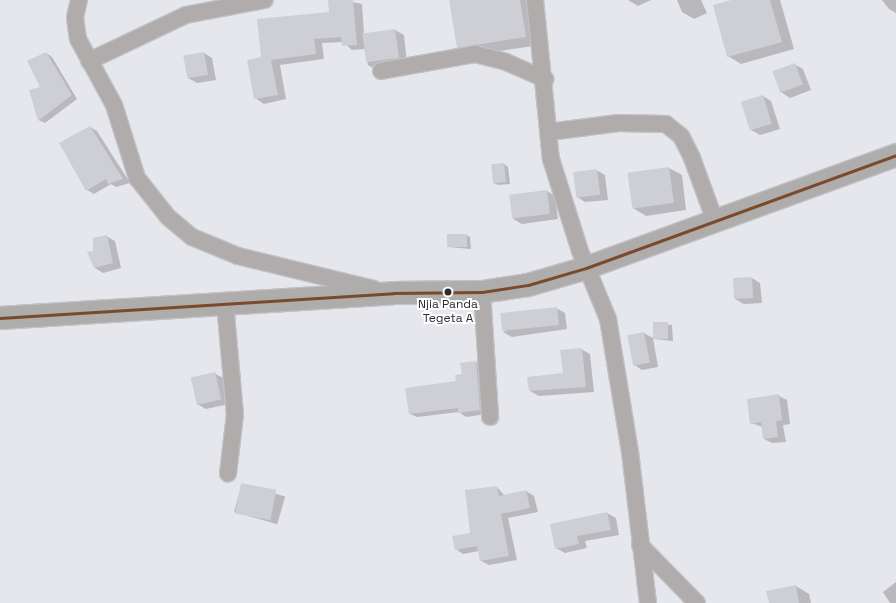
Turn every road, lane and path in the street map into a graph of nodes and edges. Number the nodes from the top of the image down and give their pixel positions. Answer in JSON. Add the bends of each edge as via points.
{"nodes":[{"id":1,"x":79,"y":0,"type":"edge"},
{"id":2,"x":265,"y":0,"type":"edge"},
{"id":3,"x":535,"y":0,"type":"edge"},
{"id":4,"x":89,"y":62,"type":"junction"},
{"id":5,"x":381,"y":71,"type":"dead end"},
{"id":6,"x":545,"y":79,"type":"junction"},
{"id":7,"x":549,"y":132,"type":"junction"},
{"id":8,"x":896,"y":155,"type":"edge"},
{"id":9,"x":715,"y":221,"type":"junction"},
{"id":10,"x":586,"y":268,"type":"junction"},
{"id":11,"x":482,"y":292,"type":"junction"},
{"id":12,"x":393,"y":293,"type":"junction"},
{"id":13,"x":225,"y":303,"type":"junction"},
{"id":14,"x":0,"y":318,"type":"edge"},
{"id":15,"x":490,"y":417,"type":"dead end"},
{"id":16,"x":228,"y":474,"type":"dead end"},
{"id":17,"x":640,"y":545,"type":"junction"},
{"id":18,"x":648,"y":603,"type":"edge"},
{"id":19,"x":697,"y":603,"type":"edge"}],
"edges":[{"from":1,"to":4,"type":"street","via":[[76,31]]},
{"from":2,"to":4,"type":"street","via":[[186,15]]},
{"from":3,"to":6,"type":"street"},
{"from":4,"to":12,"type":"street","via":[[114,106],[137,178],[183,231],[238,256]]},
{"from":5,"to":6,"type":"street","via":[[474,54],[506,62]]},
{"from":6,"to":7,"type":"street"},
{"from":7,"to":9,"type":"street","via":[[618,123],[666,124],[681,136],[692,158]]},
{"from":7,"to":10,"type":"street","via":[[551,159]]},
{"from":8,"to":9,"type":"main road"},
{"from":9,"to":10,"type":"main road"},
{"from":10,"to":11,"type":"main road","via":[[528,285]]},
{"from":10,"to":17,"type":"street","via":[[601,297],[611,335],[630,452]]},
{"from":11,"to":12,"type":"main road"},
{"from":11,"to":15,"type":"street"},
{"from":12,"to":13,"type":"main road"},
{"from":13,"to":14,"type":"main road"},
{"from":13,"to":16,"type":"street","via":[[235,414]]},
{"from":17,"to":18,"type":"street"},
{"from":17,"to":19,"type":"street"}]}
